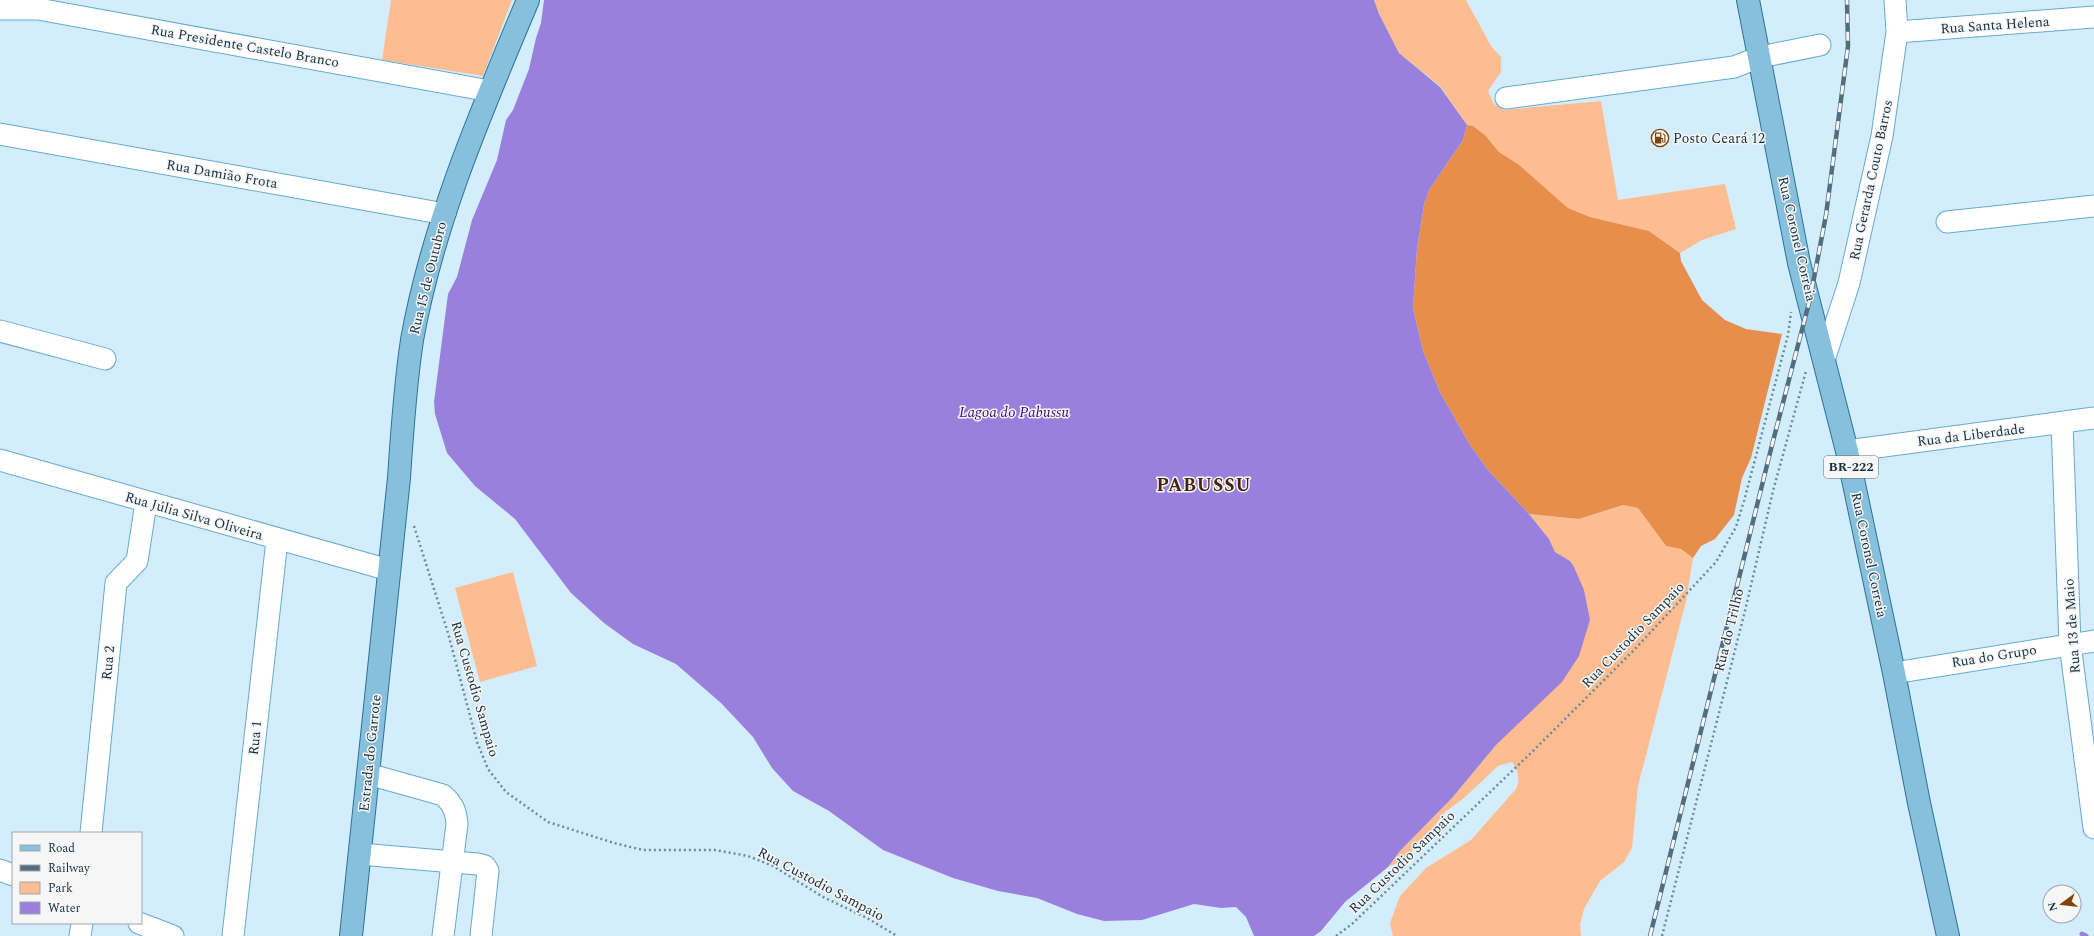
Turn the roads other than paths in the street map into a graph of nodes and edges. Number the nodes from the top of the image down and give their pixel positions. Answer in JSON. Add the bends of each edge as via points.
{"nodes":[{"id":1,"x":528,"y":0,"type":"edge"},
{"id":2,"x":1748,"y":0,"type":"edge"},
{"id":3,"x":1895,"y":0,"type":"edge"},
{"id":4,"x":39,"y":4,"type":"edge"},
{"id":5,"x":0,"y":10,"type":"edge"},
{"id":6,"x":2094,"y":17,"type":"edge"},
{"id":7,"x":1897,"y":32,"type":"junction"},
{"id":8,"x":1820,"y":45,"type":"dead end"},
{"id":9,"x":1760,"y":57,"type":"junction"},
{"id":10,"x":490,"y":91,"type":"junction"},
{"id":11,"x":1506,"y":98,"type":"dead end"},
{"id":12,"x":0,"y":134,"type":"edge"},
{"id":13,"x":2094,"y":206,"type":"edge"},
{"id":14,"x":445,"y":214,"type":"junction"},
{"id":15,"x":1948,"y":222,"type":"dead end"},
{"id":16,"x":0,"y":331,"type":"edge"},
{"id":17,"x":105,"y":359,"type":"dead end"},
{"id":18,"x":1816,"y":362,"type":"junction"},
{"id":19,"x":2094,"y":418,"type":"edge"},
{"id":20,"x":2062,"y":424,"type":"junction"},
{"id":21,"x":1847,"y":451,"type":"junction"},
{"id":22,"x":0,"y":460,"type":"edge"},
{"id":23,"x":146,"y":503,"type":"junction"},
{"id":24,"x":277,"y":540,"type":"junction"},
{"id":25,"x":389,"y":570,"type":"junction"},
{"id":26,"x":2094,"y":641,"type":"edge"},
{"id":27,"x":2070,"y":644,"type":"junction"},
{"id":28,"x":1894,"y":673,"type":"junction"},
{"id":29,"x":368,"y":774,"type":"junction"},
{"id":30,"x":2094,"y":828,"type":"edge"},
{"id":31,"x":91,"y":832,"type":"edge"},
{"id":32,"x":360,"y":854,"type":"junction"},
{"id":33,"x":451,"y":861,"type":"junction"},
{"id":34,"x":0,"y":870,"type":"edge"},
{"id":35,"x":12,"y":875,"type":"edge"},
{"id":36,"x":82,"y":924,"type":"edge"},
{"id":37,"x":142,"y":924,"type":"edge"},
{"id":38,"x":80,"y":936,"type":"edge"},
{"id":39,"x":173,"y":936,"type":"edge"},
{"id":40,"x":233,"y":936,"type":"edge"},
{"id":41,"x":351,"y":936,"type":"edge"},
{"id":42,"x":443,"y":936,"type":"edge"},
{"id":43,"x":481,"y":936,"type":"edge"},
{"id":44,"x":1948,"y":936,"type":"edge"}],
"edges":[{"from":1,"to":10,"type":"main road","name":"Rua 15 de Outubro"},
{"from":2,"to":9,"type":"main road","name":"Rua Coronel Correia","number":"BR-222"},
{"from":3,"to":7,"type":"street","name":"Rua Gerarda Couto Barros"},
{"from":4,"to":5,"type":"street","name":"Rua Presidente Castelo Branco"},
{"from":4,"to":10,"type":"street","name":"Rua Presidente Castelo Branco"},
{"from":6,"to":7,"type":"street","name":"Rua Santa Helena"},
{"from":7,"to":18,"type":"street","name":"Rua Gerarda Couto Barros","via":[[1882,136],[1849,283]]},
{"from":8,"to":9,"type":"street"},
{"from":9,"to":11,"type":"street","via":[[1734,67]]},
{"from":9,"to":18,"type":"main road","name":"Rua Coronel Correia","number":"BR-222"},
{"from":10,"to":14,"type":"main road","name":"Rua 15 de Outubro"},
{"from":12,"to":14,"type":"street","name":"Rua Damião Frota"},
{"from":13,"to":15,"type":"street"},
{"from":14,"to":25,"type":"main road","name":"Rua 15 de Outubro","via":[[412,340]]},
{"from":16,"to":17,"type":"street"},
{"from":18,"to":21,"type":"main road","name":"Rua Coronel Correia","number":"BR-222"},
{"from":19,"to":20,"type":"street","name":"Rua da Liberdade"},
{"from":20,"to":21,"type":"street","name":"Rua da Liberdade"},
{"from":20,"to":27,"type":"street","name":"Rua 13 de Maio"},
{"from":21,"to":28,"type":"main road","name":"Rua Coronel Correia","number":"BR-222"},
{"from":22,"to":23,"type":"street","name":"Rua Júlia Silva Oliveira"},
{"from":23,"to":24,"type":"street","name":"Rua Júlia Silva Oliveira"},
{"from":23,"to":31,"type":"street","name":"Rua 2","via":[[137,561],[116,583]]},
{"from":24,"to":25,"type":"street","name":"Rua Júlia Silva Oliveira"},
{"from":24,"to":40,"type":"street","name":"Rua 1"},
{"from":25,"to":29,"type":"main road","name":"Estrada do Garrote"},
{"from":26,"to":27,"type":"street","name":"Rua do Grupo"},
{"from":27,"to":28,"type":"street","name":"Rua do Grupo"},
{"from":27,"to":30,"type":"street","name":"Rua 13 de Maio"},
{"from":28,"to":44,"type":"main road","name":"Rua Coronel Correia","number":"BR-222"},
{"from":29,"to":32,"type":"main road","name":"Estrada do Garrote"},
{"from":29,"to":33,"type":"street","via":[[443,796],[451,802],[456,812],[457,824]]},
{"from":32,"to":33,"type":"street"},
{"from":32,"to":41,"type":"main road","name":"Estrada do Garrote"},
{"from":33,"to":42,"type":"street"},
{"from":33,"to":43,"type":"street","via":[[477,864],[484,866],[488,871]]},
{"from":34,"to":35,"type":"street"},
{"from":36,"to":38,"type":"street"},
{"from":37,"to":39,"type":"street"}]}
